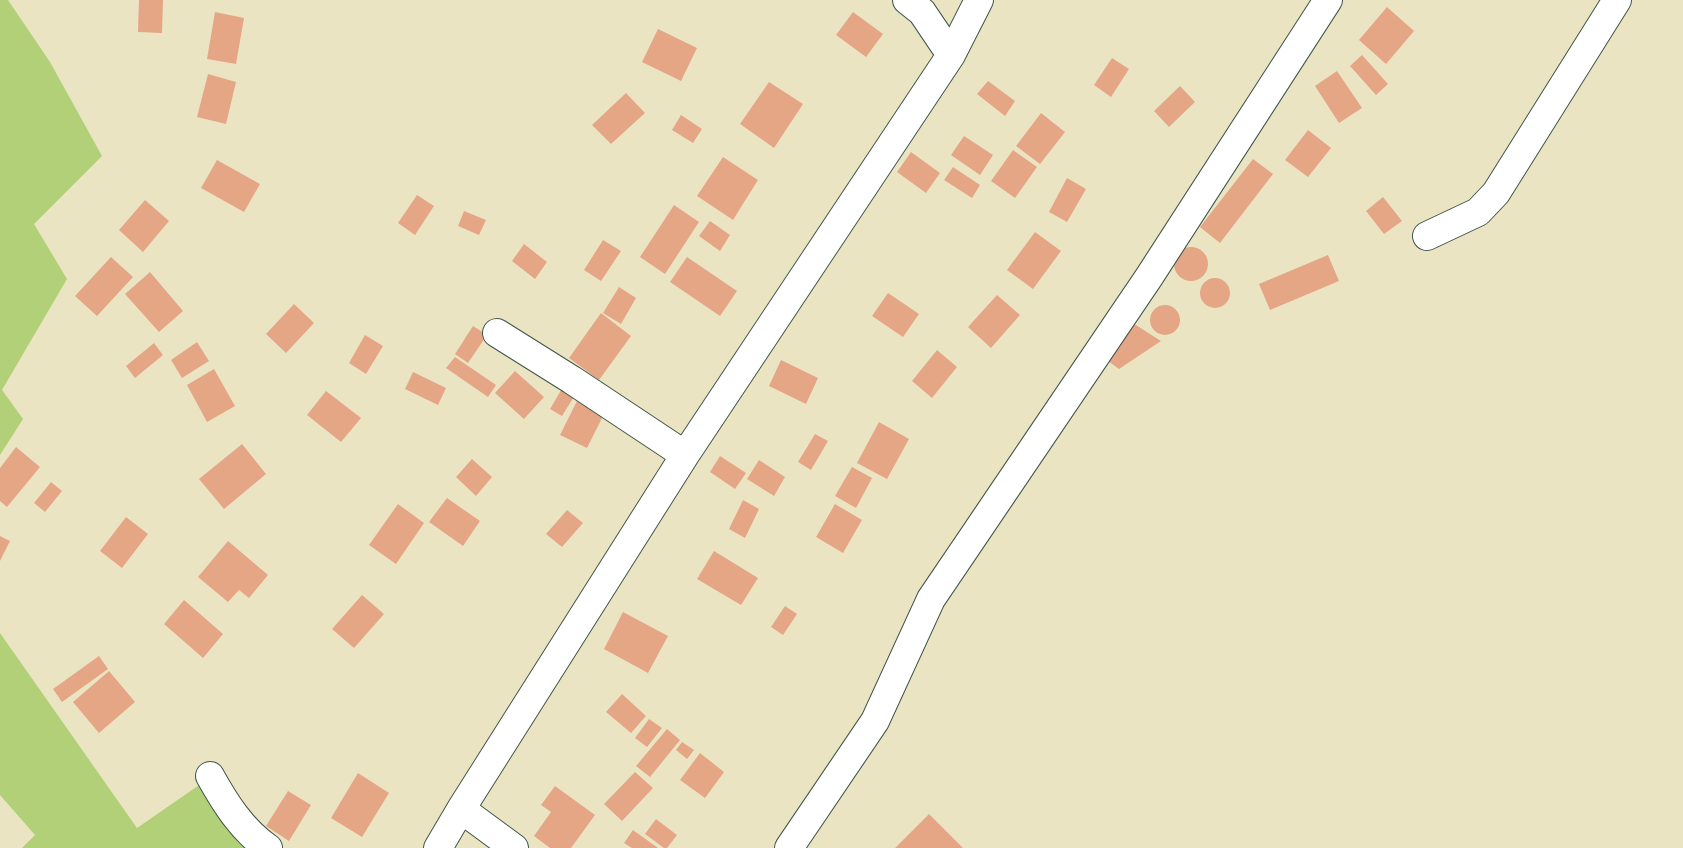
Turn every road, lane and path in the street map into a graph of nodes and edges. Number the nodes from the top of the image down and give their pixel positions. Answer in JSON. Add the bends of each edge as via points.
{"nodes":[{"id":1,"x":907,"y":0,"type":"edge"},
{"id":2,"x":979,"y":0,"type":"edge"},
{"id":3,"x":1328,"y":0,"type":"edge"},
{"id":4,"x":1617,"y":0,"type":"edge"},
{"id":5,"x":951,"y":55,"type":"junction"},
{"id":6,"x":1428,"y":236,"type":"dead end"},
{"id":7,"x":497,"y":333,"type":"dead end"},
{"id":8,"x":685,"y":455,"type":"junction"},
{"id":9,"x":210,"y":776,"type":"dead end"},
{"id":10,"x":461,"y":808,"type":"junction"},
{"id":11,"x":268,"y":848,"type":"edge"},
{"id":12,"x":438,"y":848,"type":"edge"},
{"id":13,"x":514,"y":848,"type":"edge"},
{"id":14,"x":790,"y":848,"type":"edge"}],
"edges":[{"from":1,"to":5,"type":"street","via":[[922,12]]},
{"from":2,"to":5,"type":"street"},
{"from":3,"to":14,"type":"street","via":[[1149,276],[931,599],[875,721]]},
{"from":4,"to":6,"type":"street","via":[[1496,192],[1478,212]]},
{"from":5,"to":8,"type":"street"},
{"from":7,"to":8,"type":"street"},
{"from":8,"to":10,"type":"street"},
{"from":9,"to":11,"type":"street","via":[[229,809]]},
{"from":10,"to":12,"type":"street"},
{"from":10,"to":13,"type":"street"}]}
